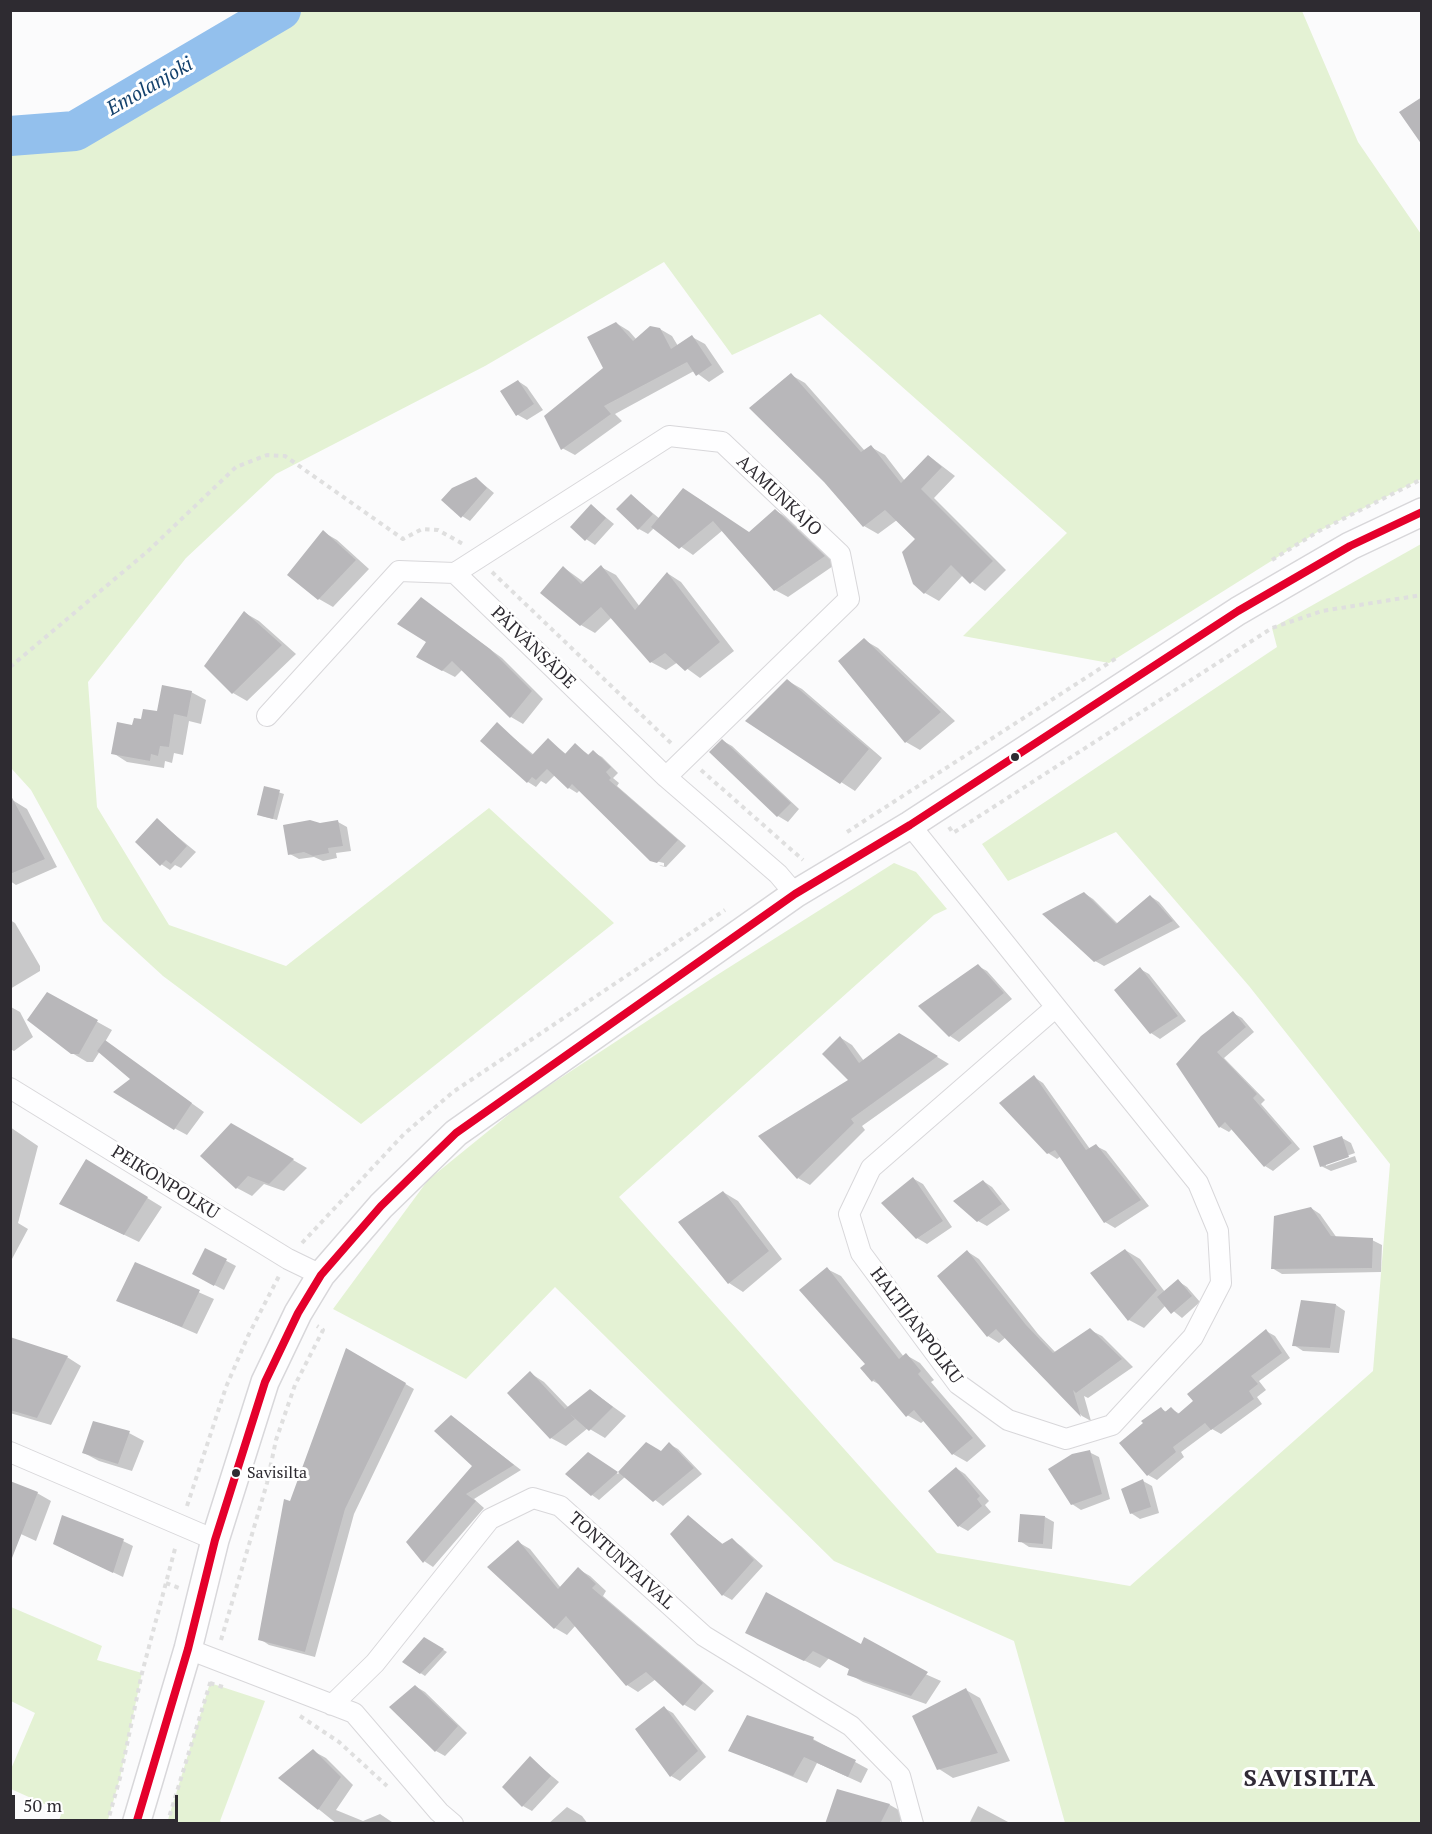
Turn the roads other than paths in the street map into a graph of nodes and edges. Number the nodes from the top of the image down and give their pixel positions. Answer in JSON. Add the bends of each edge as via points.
{"nodes":[{"id":1,"x":1422,"y":512,"type":"edge"},
{"id":2,"x":455,"y":573,"type":"junction"},
{"id":3,"x":267,"y":716,"type":"dead end"},
{"id":4,"x":666,"y":777,"type":"junction"},
{"id":5,"x":909,"y":825,"type":"junction"},
{"id":6,"x":795,"y":894,"type":"junction"},
{"id":7,"x":1056,"y":1007,"type":"junction"},
{"id":8,"x":10,"y":1088,"type":"edge"},
{"id":9,"x":321,"y":1275,"type":"junction"},
{"id":10,"x":10,"y":1452,"type":"edge"},
{"id":11,"x":215,"y":1540,"type":"junction"},
{"id":12,"x":188,"y":1649,"type":"junction"},
{"id":13,"x":332,"y":1705,"type":"junction"},
{"id":14,"x":136,"y":1824,"type":"edge"},
{"id":15,"x":453,"y":1824,"type":"edge"},
{"id":16,"x":913,"y":1824,"type":"edge"}],
"edges":[{"from":1,"to":5,"type":"street","via":[[1350,546],[1238,611]]},
{"from":2,"to":3,"type":"street","via":[[399,571]]},
{"from":2,"to":4,"type":"street","name":"PÄIVÄNSÄDE"},
{"from":2,"to":4,"type":"street","name":"AAMUNKAJO","via":[[669,436],[722,442],[840,554],[849,599]]},
{"from":4,"to":6,"type":"street","name":"PÄIVÄNSÄDE","via":[[778,874]]},
{"from":5,"to":6,"type":"street"},
{"from":5,"to":7,"type":"street","name":"HALTIJANPOLKU"},
{"from":6,"to":9,"type":"street","via":[[456,1132],[381,1206]]},
{"from":7,"to":7,"type":"street","name":"HALTIJANPOLKU","via":[[872,1168],[849,1214],[861,1253],[958,1384],[1008,1420],[1066,1439],[1112,1425],[1193,1337],[1221,1283],[1218,1231],[1198,1183]]},
{"from":8,"to":9,"type":"street","name":"PEIKONPOLKU"},
{"from":9,"to":11,"type":"street","via":[[265,1382]]},
{"from":10,"to":11,"type":"street"},
{"from":11,"to":12,"type":"street"},
{"from":12,"to":13,"type":"street"},
{"from":12,"to":14,"type":"street"},
{"from":13,"to":15,"type":"street","via":[[354,1713]]},
{"from":13,"to":16,"type":"street","name":"TONTUNTAIVAL","via":[[375,1663],[490,1519],[533,1498],[560,1506],[704,1636],[851,1726],[900,1776]]}]}
